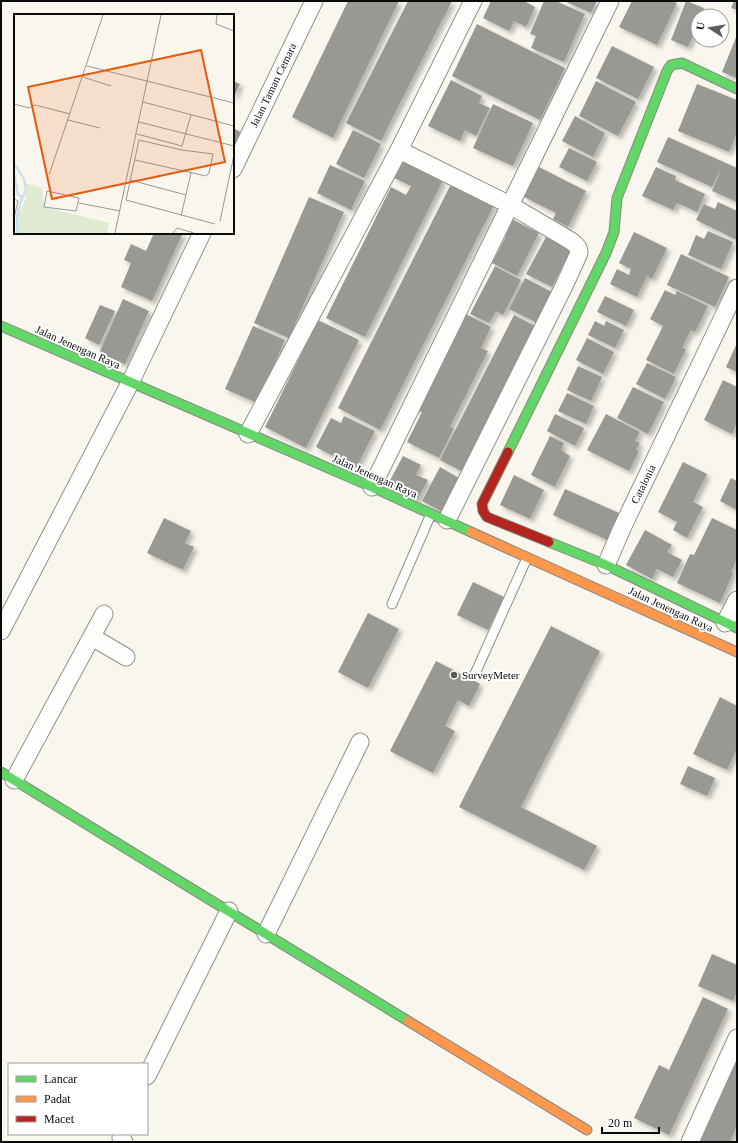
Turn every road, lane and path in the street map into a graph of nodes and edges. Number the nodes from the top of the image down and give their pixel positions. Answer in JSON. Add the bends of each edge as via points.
{"nodes":[{"id":1,"x":314,"y":1,"type":"edge"},
{"id":2,"x":473,"y":1,"type":"edge"},
{"id":3,"x":610,"y":1,"type":"edge"},
{"id":4,"x":737,"y":89,"type":"edge"},
{"id":5,"x":399,"y":150,"type":"junction"},
{"id":6,"x":234,"y":167,"type":"edge"},
{"id":7,"x":510,"y":205,"type":"junction"},
{"id":8,"x":202,"y":234,"type":"edge"},
{"id":9,"x":737,"y":288,"type":"edge"},
{"id":10,"x":1,"y":326,"type":"edge"},
{"id":11,"x":130,"y":383,"type":"junction"},
{"id":12,"x":248,"y":434,"type":"junction"},
{"id":13,"x":372,"y":487,"type":"junction"},
{"id":14,"x":439,"y":517,"type":"junction"},
{"id":15,"x":528,"y":558,"type":"junction"},
{"id":16,"x":606,"y":566,"type":"junction"},
{"id":17,"x":737,"y":600,"type":"edge"},
{"id":18,"x":392,"y":604,"type":"dead end"},
{"id":19,"x":104,"y":614,"type":"dead end"},
{"id":20,"x":731,"y":626,"type":"edge"},
{"id":21,"x":1,"y":631,"type":"edge"},
{"id":22,"x":92,"y":637,"type":"junction"},
{"id":23,"x":737,"y":652,"type":"edge"},
{"id":24,"x":126,"y":658,"type":"dead end"},
{"id":25,"x":474,"y":676,"type":"dead end"},
{"id":26,"x":360,"y":742,"type":"dead end"},
{"id":27,"x":7,"y":776,"type":"edge"},
{"id":28,"x":229,"y":911,"type":"junction"},
{"id":29,"x":266,"y":934,"type":"junction"},
{"id":30,"x":737,"y":1038,"type":"edge"},
{"id":31,"x":148,"y":1074,"type":"edge"},
{"id":32,"x":587,"y":1130,"type":"dead end"},
{"id":33,"x":690,"y":1142,"type":"edge"}],
"edges":[{"from":1,"to":6,"type":"street","name":"Jalan Taman Cemara"},
{"from":2,"to":5,"type":"street"},
{"from":3,"to":7,"type":"street"},
{"from":4,"to":16,"type":"street","via":[[682,63],[671,65],[667,71],[617,198],[614,232],[606,253],[482,504],[487,517]]},
{"from":5,"to":7,"type":"street"},
{"from":5,"to":12,"type":"street"},
{"from":7,"to":13,"type":"street"},
{"from":7,"to":14,"type":"street","via":[[571,241],[577,246],[579,253],[564,286]]},
{"from":8,"to":11,"type":"street"},
{"from":9,"to":16,"type":"street","name":"Catalonia"},
{"from":10,"to":11,"type":"street","name":"Jalan Jenengan Raya"},
{"from":11,"to":12,"type":"street","name":"Jalan Jenengan Raya"},
{"from":11,"to":21,"type":"street"},
{"from":12,"to":13,"type":"street","name":"Jalan Jenengan Raya"},
{"from":13,"to":14,"type":"street","name":"Jalan Jenengan Raya"},
{"from":14,"to":15,"type":"street","name":"Jalan Jenengan Raya"},
{"from":14,"to":18,"type":"lane"},
{"from":15,"to":23,"type":"street","name":"Jalan Jenengan Raya"},
{"from":15,"to":25,"type":"lane"},
{"from":16,"to":20,"type":"street"},
{"from":17,"to":20,"type":"street"},
{"from":19,"to":22,"type":"street"},
{"from":22,"to":24,"type":"street"},
{"from":22,"to":27,"type":"street"},
{"from":26,"to":29,"type":"street"},
{"from":27,"to":28,"type":"street"},
{"from":28,"to":29,"type":"street"},
{"from":28,"to":31,"type":"street"},
{"from":29,"to":32,"type":"street"},
{"from":30,"to":33,"type":"street"}]}
